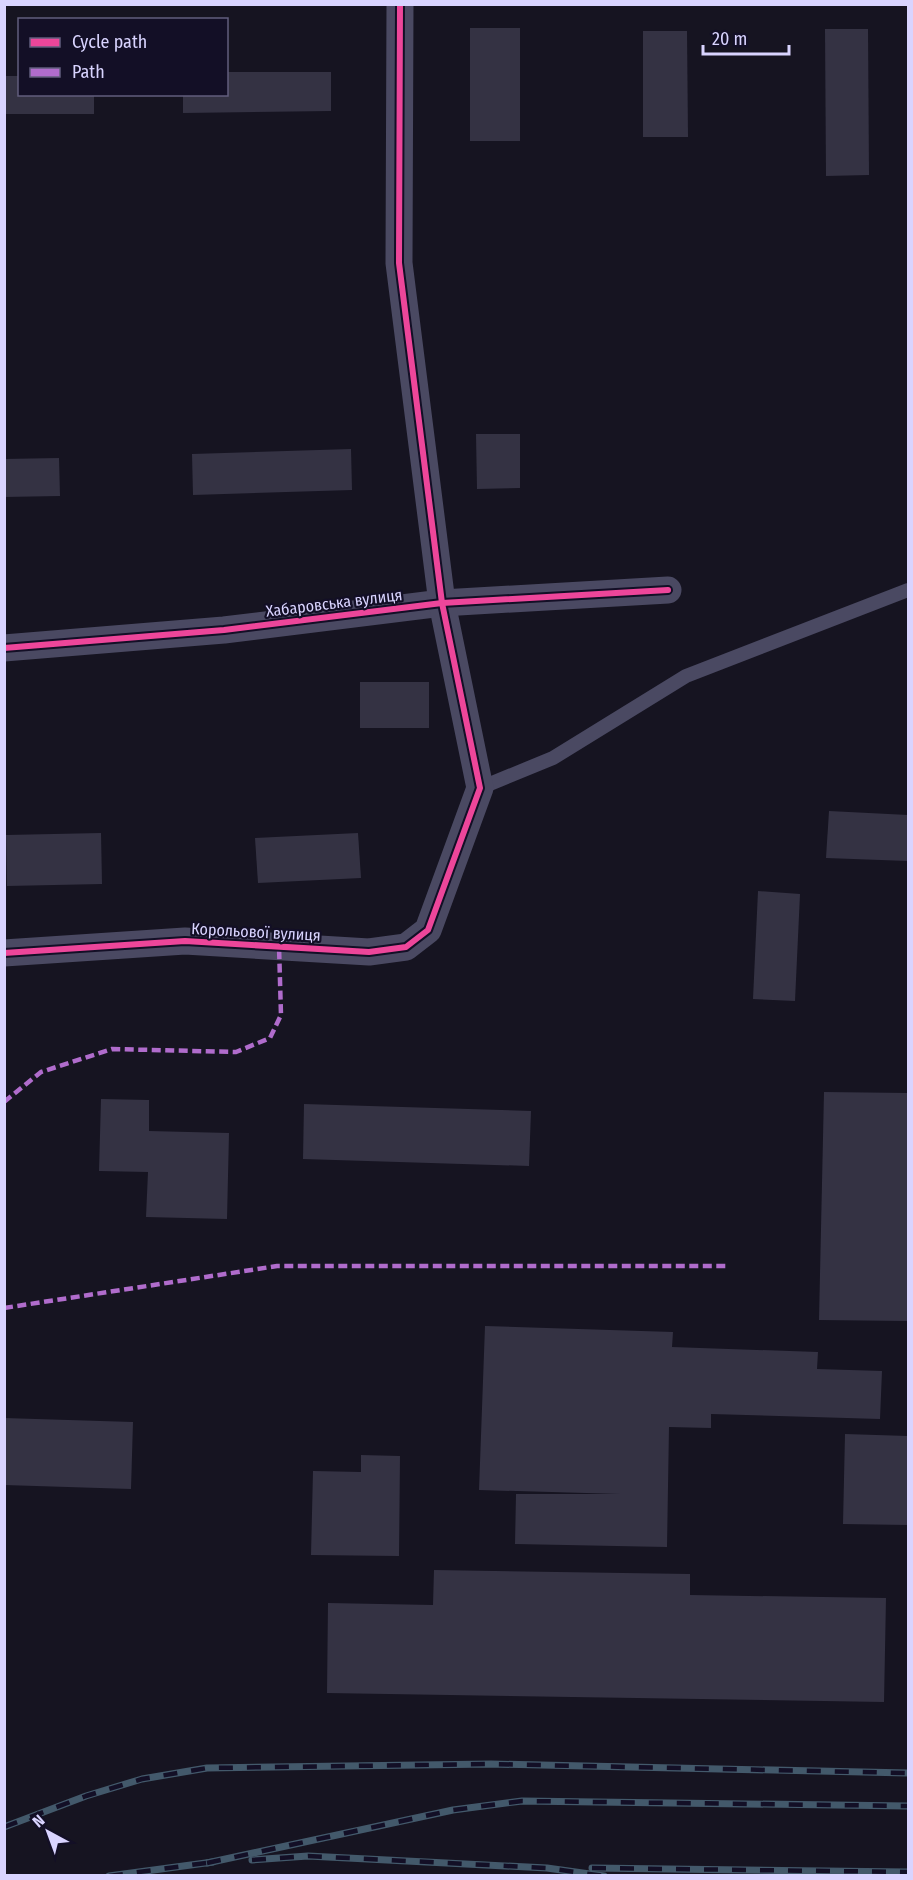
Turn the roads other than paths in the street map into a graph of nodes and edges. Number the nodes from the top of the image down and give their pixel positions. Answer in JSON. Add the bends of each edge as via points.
{"nodes":[{"id":1,"x":400,"y":4,"type":"edge"},
{"id":2,"x":668,"y":590,"type":"dead end"},
{"id":3,"x":909,"y":590,"type":"edge"},
{"id":4,"x":442,"y":603,"type":"junction"},
{"id":5,"x":4,"y":648,"type":"edge"},
{"id":6,"x":480,"y":788,"type":"junction"},
{"id":7,"x":4,"y":953,"type":"edge"}],
"edges":[{"from":1,"to":4,"type":"street","via":[[399,263]]},
{"from":2,"to":4,"type":"street","name":"Хабаровська вулиця"},
{"from":3,"to":6,"type":"lane","via":[[686,676],[553,758]]},
{"from":4,"to":5,"type":"street","name":"Хабаровська вулиця","via":[[224,630]]},
{"from":4,"to":6,"type":"street"},
{"from":6,"to":7,"type":"street","name":"Корольової вулиця","via":[[428,930],[406,947],[369,952],[185,941]]}]}
